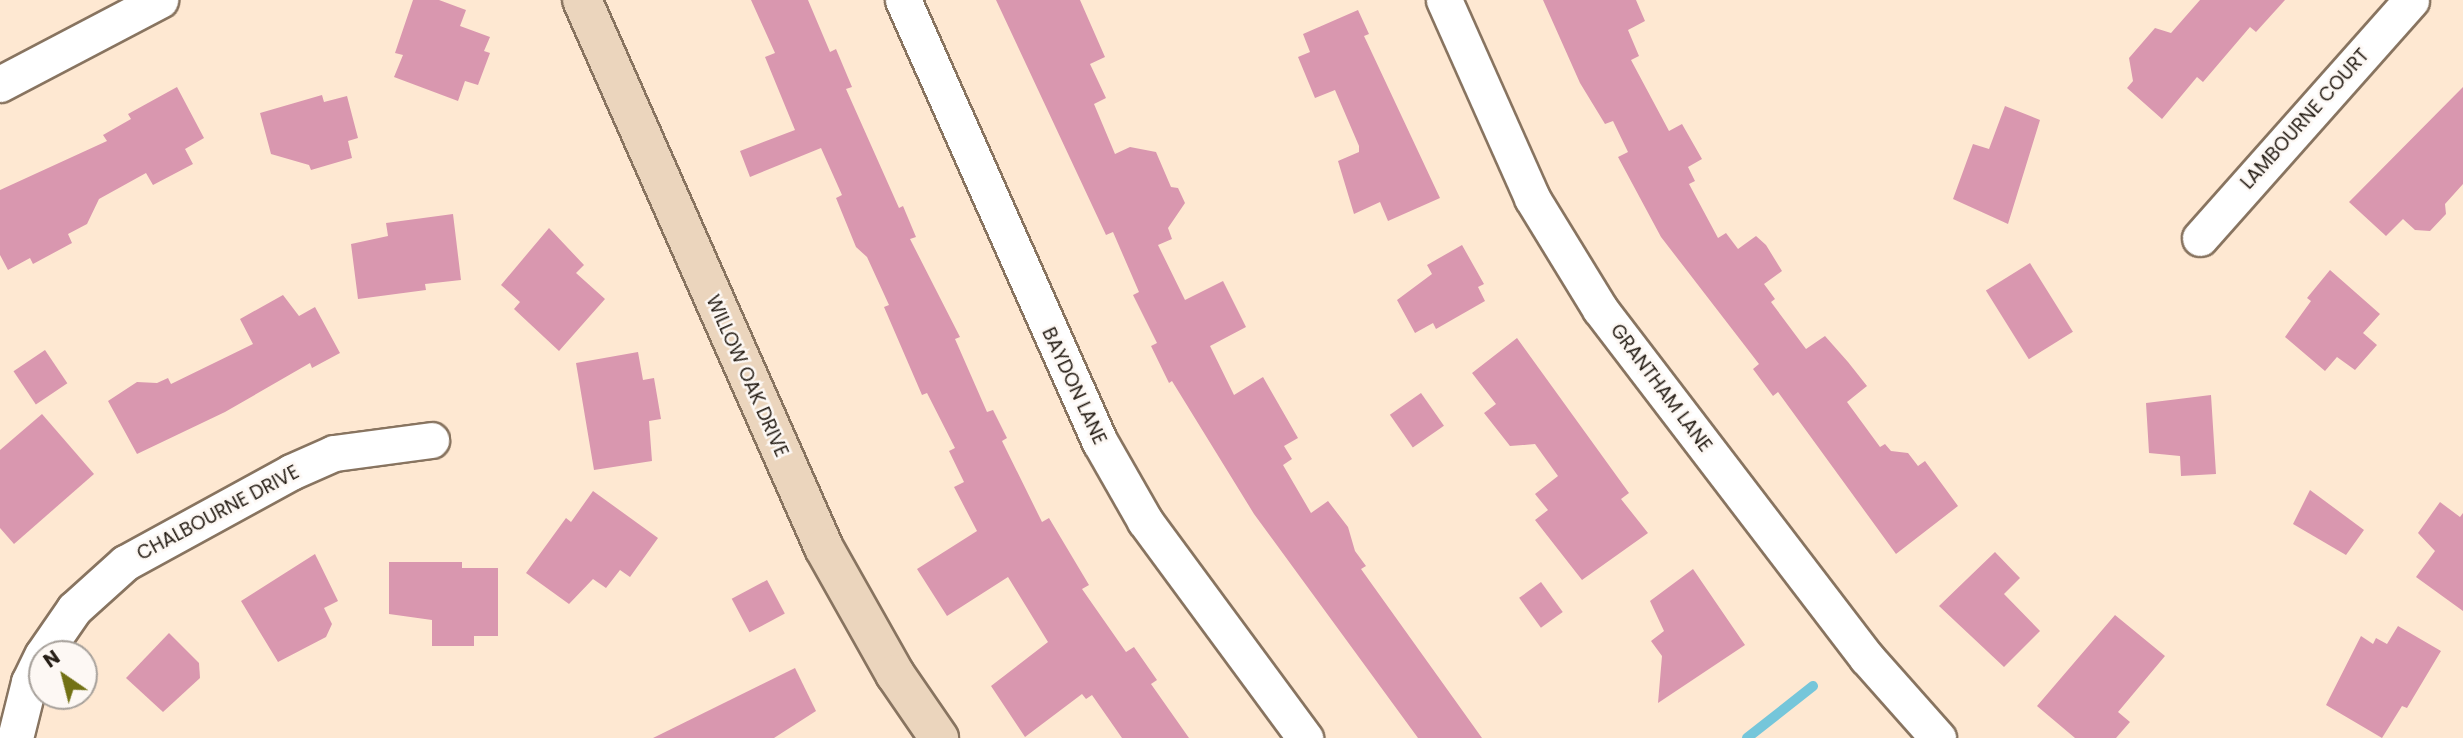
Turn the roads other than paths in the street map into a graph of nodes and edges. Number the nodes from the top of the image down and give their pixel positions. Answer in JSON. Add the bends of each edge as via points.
{"nodes":[{"id":1,"x":160,"y":0,"type":"edge"},
{"id":2,"x":582,"y":0,"type":"edge"},
{"id":3,"x":903,"y":0,"type":"edge"},
{"id":4,"x":1444,"y":0,"type":"edge"},
{"id":5,"x":2411,"y":0,"type":"edge"},
{"id":6,"x":0,"y":84,"type":"edge"},
{"id":7,"x":2200,"y":238,"type":"dead end"},
{"id":8,"x":431,"y":440,"type":"dead end"},
{"id":9,"x":52,"y":640,"type":"edge"},
{"id":10,"x":28,"y":686,"type":"edge"},
{"id":11,"x":15,"y":738,"type":"edge"},
{"id":12,"x":939,"y":738,"type":"edge"},
{"id":13,"x":1304,"y":738,"type":"edge"},
{"id":14,"x":1938,"y":738,"type":"edge"}],
"edges":[{"from":1,"to":6,"type":"street"},
{"from":2,"to":12,"type":"street","name":"WILLOW OAK DRIVE","via":[[824,548],[895,674]]},
{"from":3,"to":13,"type":"street","name":"BAYDON LANE","via":[[1100,442],[1144,521]]},
{"from":4,"to":14,"type":"street","name":"GRANTHAM LANE","via":[[1532,198],[1579,277],[1867,658]]},
{"from":5,"to":7,"type":"street","name":"LAMBOURNE COURT"},
{"from":8,"to":9,"type":"street","name":"CHALBOURNE DRIVE","via":[[334,453],[291,472],[111,573]]},
{"from":10,"to":11,"type":"street","name":"CHALBOURNE DRIVE"}]}
